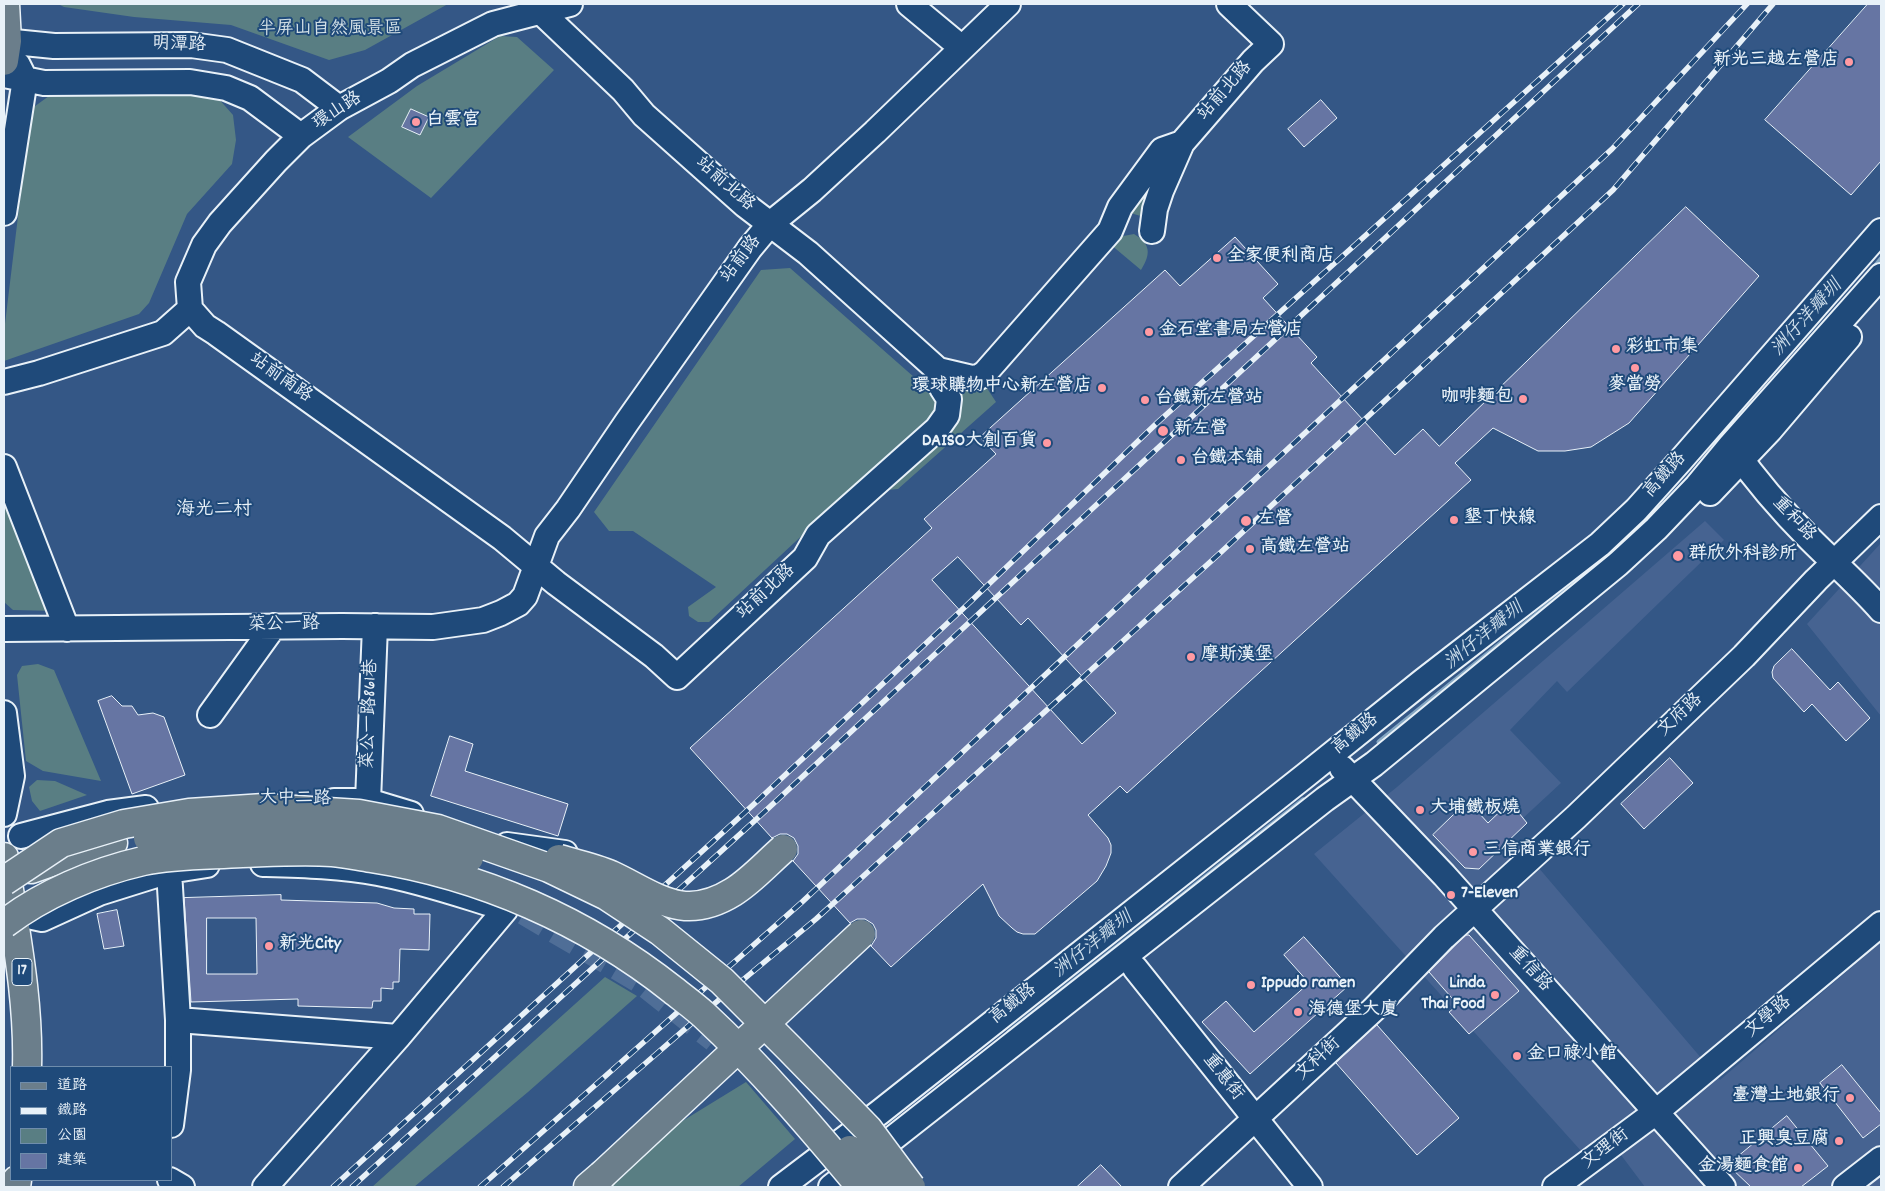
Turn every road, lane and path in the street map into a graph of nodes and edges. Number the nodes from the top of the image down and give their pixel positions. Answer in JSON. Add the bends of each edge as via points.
{"nodes":[{"id":1,"x":5,"y":4,"type":"edge"},
{"id":2,"x":570,"y":4,"type":"edge"},
{"id":3,"x":909,"y":4,"type":"edge"},
{"id":4,"x":1008,"y":4,"type":"edge"},
{"id":5,"x":1229,"y":4,"type":"edge"},
{"id":6,"x":541,"y":12,"type":"junction"},
{"id":7,"x":5,"y":48,"type":"edge"},
{"id":8,"x":962,"y":48,"type":"junction"},
{"id":9,"x":14,"y":77,"type":"edge"},
{"id":10,"x":339,"y":108,"type":"junction"},
{"id":11,"x":301,"y":136,"type":"junction"},
{"id":12,"x":1182,"y":142,"type":"junction"},
{"id":13,"x":4,"y":212,"type":"edge"},
{"id":14,"x":770,"y":224,"type":"junction"},
{"id":15,"x":1152,"y":230,"type":"dead end"},
{"id":16,"x":1881,"y":231,"type":"edge"},
{"id":17,"x":1881,"y":276,"type":"edge"},
{"id":18,"x":1881,"y":299,"type":"edge"},
{"id":19,"x":190,"y":309,"type":"junction"},
{"id":20,"x":938,"y":370,"type":"junction"},
{"id":21,"x":4,"y":382,"type":"edge"},
{"id":22,"x":1713,"y":424,"type":"junction"},
{"id":23,"x":1736,"y":453,"type":"junction"},
{"id":24,"x":4,"y":467,"type":"edge"},
{"id":25,"x":1881,"y":518,"type":"edge"},
{"id":26,"x":1835,"y":562,"type":"junction"},
{"id":27,"x":536,"y":567,"type":"junction"},
{"id":28,"x":1881,"y":610,"type":"edge"},
{"id":29,"x":274,"y":626,"type":"junction"},
{"id":30,"x":375,"y":626,"type":"junction"},
{"id":31,"x":67,"y":628,"type":"junction"},
{"id":32,"x":4,"y":629,"type":"edge"},
{"id":33,"x":4,"y":713,"type":"edge"},
{"id":34,"x":210,"y":715,"type":"dead end"},
{"id":35,"x":1331,"y":755,"type":"junction"},
{"id":36,"x":1359,"y":785,"type":"junction"},
{"id":37,"x":368,"y":802,"type":"junction"},
{"id":38,"x":4,"y":814,"type":"edge"},
{"id":39,"x":438,"y":829,"type":"junction"},
{"id":40,"x":13,"y":834,"type":"edge"},
{"id":41,"x":103,"y":836,"type":"junction"},
{"id":42,"x":782,"y":849,"type":"dead end"},
{"id":43,"x":565,"y":852,"type":"dead end"},
{"id":44,"x":168,"y":871,"type":"junction"},
{"id":45,"x":102,"y":878,"type":"dead end"},
{"id":46,"x":7,"y":893,"type":"edge"},
{"id":47,"x":1475,"y":910,"type":"junction"},
{"id":48,"x":1881,"y":924,"type":"edge"},
{"id":49,"x":1135,"y":968,"type":"junction"},
{"id":50,"x":178,"y":1020,"type":"junction"},
{"id":51,"x":398,"y":1037,"type":"junction"},
{"id":52,"x":26,"y":1066,"type":"edge"},
{"id":53,"x":780,"y":1091,"type":"junction"},
{"id":54,"x":1656,"y":1112,"type":"junction"},
{"id":55,"x":172,"y":1117,"type":"edge"},
{"id":56,"x":1255,"y":1119,"type":"junction"},
{"id":57,"x":867,"y":1121,"type":"junction"},
{"id":58,"x":891,"y":1151,"type":"junction"},
{"id":59,"x":816,"y":1160,"type":"junction"},
{"id":60,"x":1881,"y":1160,"type":"edge"},
{"id":61,"x":845,"y":1186,"type":"edge"},
{"id":62,"x":265,"y":1187,"type":"edge"},
{"id":63,"x":588,"y":1187,"type":"edge"},
{"id":64,"x":615,"y":1187,"type":"edge"},
{"id":65,"x":781,"y":1187,"type":"edge"},
{"id":66,"x":887,"y":1187,"type":"edge"},
{"id":67,"x":909,"y":1187,"type":"edge"},
{"id":68,"x":920,"y":1187,"type":"edge"},
{"id":69,"x":1181,"y":1187,"type":"edge"},
{"id":70,"x":1310,"y":1187,"type":"edge"},
{"id":71,"x":1555,"y":1187,"type":"edge"},
{"id":72,"x":1724,"y":1187,"type":"edge"},
{"id":73,"x":1845,"y":1187,"type":"edge"}],
"edges":[{"from":1,"to":7,"type":"main road"},
{"from":2,"to":6,"type":"street","name":"環山路"},
{"from":3,"to":8,"type":"street"},
{"from":4,"to":8,"type":"street","name":"站前路"},
{"from":5,"to":12,"type":"street","name":"站前北路","via":[[1271,44]]},
{"from":6,"to":10,"type":"street","name":"環山路","via":[[493,24],[412,65]]},
{"from":6,"to":14,"type":"street","name":"站前北路","via":[[623,90],[644,115]]},
{"from":7,"to":9,"type":"street"},
{"from":7,"to":10,"type":"street","name":"明潭路","via":[[191,45],[228,50],[302,80]]},
{"from":8,"to":14,"type":"street","name":"站前路","via":[[812,190]]},
{"from":9,"to":11,"type":"street","name":"明潭路","via":[[44,83],[190,82],[226,88],[250,98]]},
{"from":9,"to":13,"type":"street"},
{"from":10,"to":11,"type":"street","name":"環山路"},
{"from":11,"to":19,"type":"street","name":"環山路","via":[[220,223],[204,245],[188,282]]},
{"from":12,"to":15,"type":"street","name":"站前北路","via":[[1161,190]]},
{"from":12,"to":20,"type":"street","name":"站前北路","via":[[1162,150],[1120,207],[1110,230],[985,373],[972,378]]},
{"from":14,"to":20,"type":"street","name":"站前北路","via":[[808,253]]},
{"from":14,"to":27,"type":"street","name":"站前路","via":[[547,536]]},
{"from":16,"to":22,"type":"street","name":"高鐵路"},
{"from":17,"to":23,"type":"street","name":"高鐵路"},
{"from":18,"to":23,"type":"street","name":"高鐵路","via":[[1770,430]]},
{"from":19,"to":21,"type":"street","via":[[163,334]]},
{"from":19,"to":27,"type":"street","name":"站前南路","via":[[205,326],[497,534]]},
{"from":20,"to":27,"type":"street","name":"站前北路","via":[[942,388],[949,399],[947,414],[937,429],[818,535],[805,558],[677,677]]},
{"from":22,"to":23,"type":"street","name":"重和路"},
{"from":22,"to":35,"type":"street","name":"高鐵路","via":[[1636,510],[1600,544]]},
{"from":23,"to":26,"type":"street","name":"重和路","via":[[1804,533]]},
{"from":23,"to":36,"type":"street","name":"高鐵路","via":[[1697,486],[1618,564],[1374,764]]},
{"from":24,"to":31,"type":"street"},
{"from":25,"to":26,"type":"street","name":"文府路"},
{"from":26,"to":28,"type":"street","name":"重和路"},
{"from":26,"to":47,"type":"street","name":"文府路","via":[[1744,656]]},
{"from":27,"to":30,"type":"street","name":"菜公一路","via":[[525,596],[518,604],[483,620],[433,627]]},
{"from":29,"to":30,"type":"street","name":"菜公一路"},
{"from":29,"to":31,"type":"street","name":"菜公一路"},
{"from":29,"to":34,"type":"street"},
{"from":30,"to":37,"type":"street","name":"菜公一路861巷"},
{"from":31,"to":32,"type":"street","name":"菜公一路"},
{"from":33,"to":38,"type":"street","via":[[12,776]]},
{"from":35,"to":36,"type":"street","name":"重信路"},
{"from":35,"to":57,"type":"street","name":"高鐵路"},
{"from":36,"to":47,"type":"street","name":"重信路"},
{"from":36,"to":49,"type":"street","name":"高鐵路"},
{"from":36,"to":58,"type":"street","name":"高鐵路","via":[[1326,799]]},
{"from":37,"to":40,"type":"street","name":"大中二路","via":[[226,798],[108,813]]},
{"from":37,"to":43,"type":"street","name":"大中二路","via":[[513,847]]},
{"from":39,"to":42,"type":"main road","bridge":true,"via":[[481,836],[586,866],[661,900],[685,906],[717,901],[733,892]]},
{"from":39,"to":46,"type":"main road","bridge":true,"via":[[359,814],[264,808],[189,813],[124,824],[10,856]]},
{"from":39,"to":67,"type":"main road","bridge":true,"via":[[549,868],[607,896],[660,931],[722,981],[868,1129]]},
{"from":40,"to":41,"type":"street","via":[[35,843]]},
{"from":41,"to":46,"type":"main road"},
{"from":41,"to":67,"type":"main road","bridge":true,"via":[[273,829],[368,835],[451,852],[526,876],[592,907],[671,959],[749,1026],[855,1138]]},
{"from":44,"to":46,"type":"street","via":[[100,892],[42,919]]},
{"from":44,"to":50,"type":"street"},
{"from":44,"to":51,"type":"street","via":[[220,863],[377,872],[505,910]]},
{"from":45,"to":46,"type":"street","via":[[41,904]]},
{"from":46,"to":52,"type":"main road","number":"17","via":[[23,980]]},
{"from":46,"to":53,"type":"main road","bridge":true,"via":[[12,898],[65,869],[121,850],[205,840],[269,839],[442,872],[527,902],[590,934],[648,970],[702,1013]]},
{"from":47,"to":54,"type":"street","name":"重信路"},
{"from":47,"to":56,"type":"street","name":"文科街"},
{"from":48,"to":54,"type":"street","name":"文學路"},
{"from":49,"to":56,"type":"street","name":"重惠街"},
{"from":49,"to":58,"type":"street","name":"高鐵路"},
{"from":50,"to":51,"type":"street"},
{"from":50,"to":55,"type":"street","via":[[178,1070]]},
{"from":51,"to":62,"type":"street"},
{"from":53,"to":61,"type":"main road","bridge":true},
{"from":53,"to":66,"type":"main road","bridge":true,"via":[[846,1146]]},
{"from":54,"to":71,"type":"street","name":"文理街"},
{"from":54,"to":72,"type":"street","name":"重信路"},
{"from":56,"to":69,"type":"street","name":"文科街"},
{"from":56,"to":70,"type":"street","name":"重惠街"},
{"from":57,"to":58,"type":"street"},
{"from":57,"to":59,"type":"street","name":"高鐵路"},
{"from":58,"to":61,"type":"street","name":"高鐵路"},
{"from":58,"to":68,"type":"street"},
{"from":59,"to":61,"type":"street"},
{"from":59,"to":65,"type":"street","name":"高鐵路"},
{"from":60,"to":73,"type":"street"},
{"from":63,"to":64,"type":"main road","bridge":true,"via":[[867,941]]}]}
